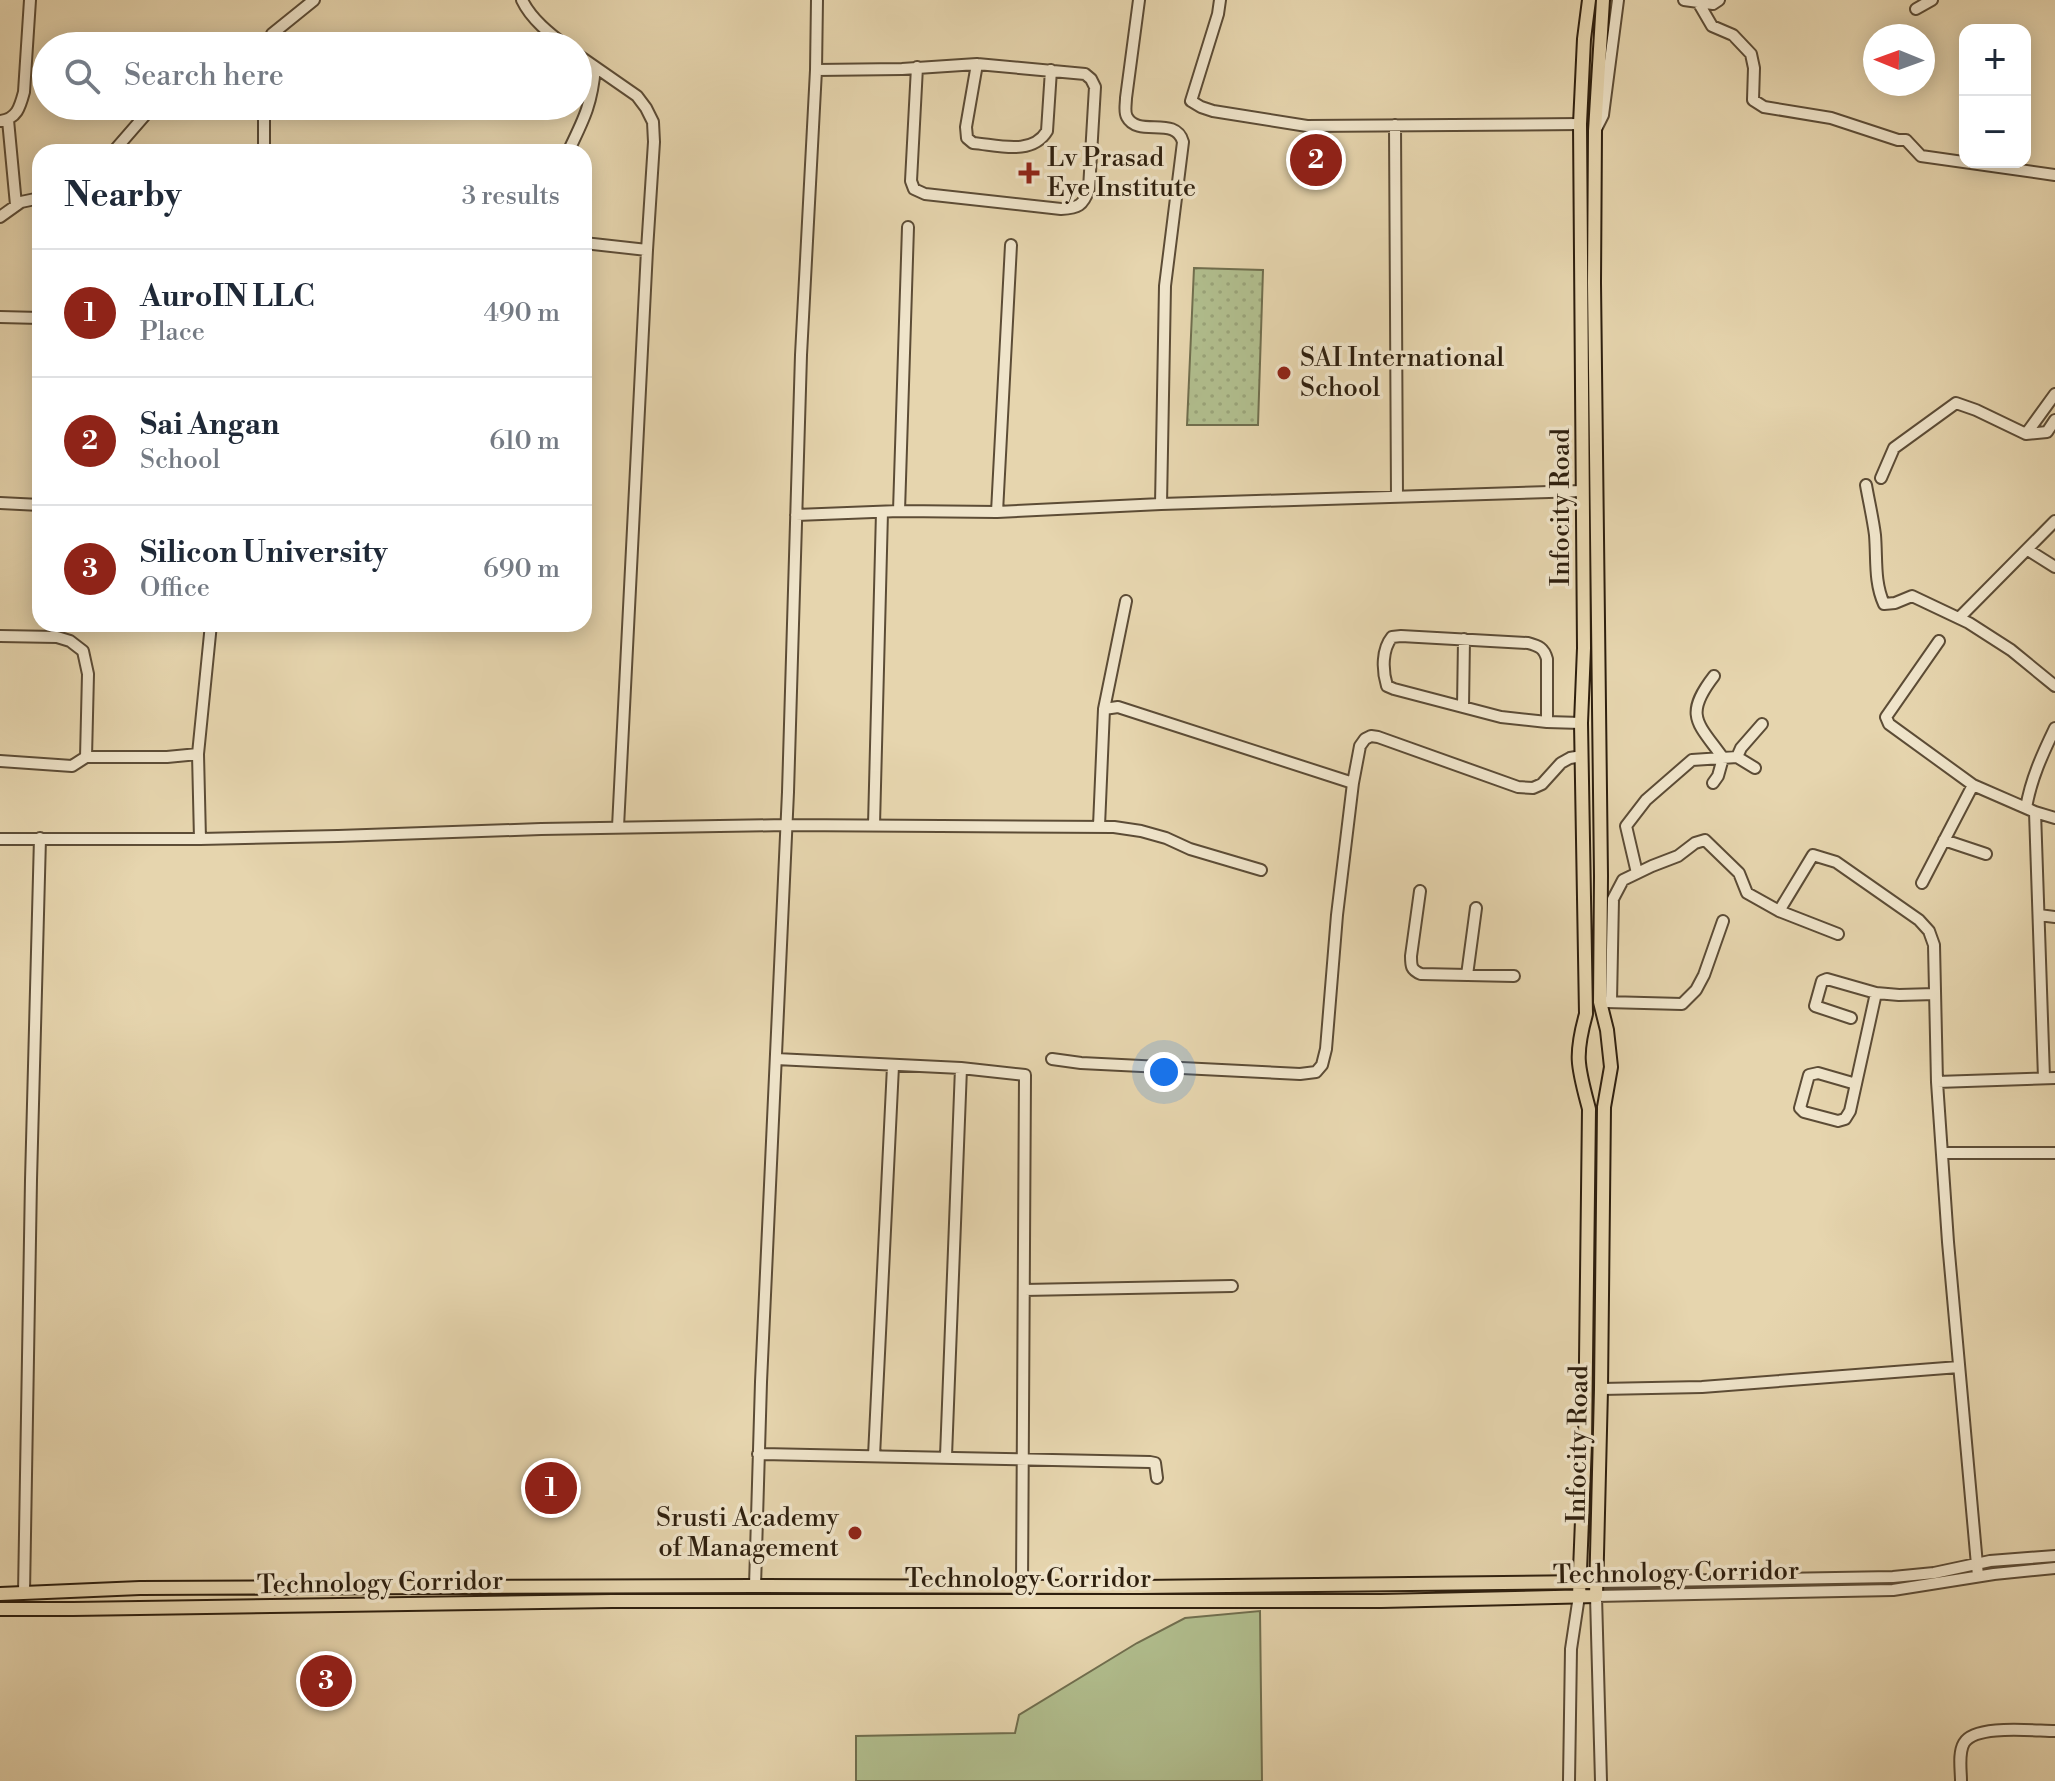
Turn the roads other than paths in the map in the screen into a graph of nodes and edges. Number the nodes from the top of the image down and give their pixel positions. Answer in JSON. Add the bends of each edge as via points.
{"nodes":[{"id":1,"x":30,"y":0,"type":"edge"},
{"id":2,"x":314,"y":0,"type":"edge"},
{"id":3,"x":522,"y":0,"type":"edge"},
{"id":4,"x":817,"y":0,"type":"edge"},
{"id":5,"x":1139,"y":0,"type":"edge"},
{"id":6,"x":1220,"y":0,"type":"edge"},
{"id":7,"x":1589,"y":0,"type":"edge"},
{"id":8,"x":1603,"y":0,"type":"edge"},
{"id":9,"x":1618,"y":0,"type":"edge"},
{"id":10,"x":1684,"y":0,"type":"edge"},
{"id":11,"x":1719,"y":0,"type":"edge"},
{"id":12,"x":1932,"y":0,"type":"edge"},
{"id":13,"x":1698,"y":2,"type":"junction"},
{"id":14,"x":1916,"y":9,"type":"dead end"},
{"id":15,"x":274,"y":32,"type":"edge"},
{"id":16,"x":548,"y":32,"type":"edge"},
{"id":17,"x":977,"y":64,"type":"junction"},
{"id":18,"x":592,"y":65,"type":"edge"},
{"id":19,"x":595,"y":67,"type":"junction"},
{"id":20,"x":917,"y":67,"type":"junction"},
{"id":21,"x":816,"y":70,"type":"junction"},
{"id":22,"x":1051,"y":70,"type":"junction"},
{"id":23,"x":592,"y":94,"type":"edge"},
{"id":24,"x":4,"y":120,"type":"edge"},
{"id":25,"x":141,"y":120,"type":"edge"},
{"id":26,"x":264,"y":120,"type":"edge"},
{"id":27,"x":583,"y":120,"type":"edge"},
{"id":28,"x":1580,"y":124,"type":"junction"},
{"id":29,"x":1395,"y":125,"type":"junction"},
{"id":30,"x":1595,"y":131,"type":"junction"},
{"id":31,"x":120,"y":144,"type":"edge"},
{"id":32,"x":264,"y":144,"type":"edge"},
{"id":33,"x":572,"y":144,"type":"edge"},
{"id":34,"x":2055,"y":175,"type":"edge"},
{"id":35,"x":32,"y":200,"type":"edge"},
{"id":36,"x":16,"y":205,"type":"junction"},
{"id":37,"x":0,"y":217,"type":"edge"},
{"id":38,"x":908,"y":227,"type":"dead end"},
{"id":39,"x":1581,"y":233,"type":"junction"},
{"id":40,"x":1594,"y":233,"type":"junction"},
{"id":41,"x":592,"y":244,"type":"edge"},
{"id":42,"x":1011,"y":245,"type":"dead end"},
{"id":43,"x":647,"y":250,"type":"junction"},
{"id":44,"x":0,"y":317,"type":"edge"},
{"id":45,"x":32,"y":318,"type":"edge"},
{"id":46,"x":2055,"y":394,"type":"edge"},
{"id":47,"x":2055,"y":420,"type":"edge"},
{"id":48,"x":2026,"y":434,"type":"junction"},
{"id":49,"x":1881,"y":478,"type":"dead end"},
{"id":50,"x":1866,"y":485,"type":"dead end"},
{"id":51,"x":1583,"y":491,"type":"junction"},
{"id":52,"x":1397,"y":497,"type":"junction"},
{"id":53,"x":0,"y":503,"type":"edge"},
{"id":54,"x":1161,"y":504,"type":"junction"},
{"id":55,"x":32,"y":505,"type":"edge"},
{"id":56,"x":899,"y":511,"type":"junction"},
{"id":57,"x":882,"y":512,"type":"junction"},
{"id":58,"x":997,"y":512,"type":"junction"},
{"id":59,"x":796,"y":515,"type":"junction"},
{"id":60,"x":2055,"y":521,"type":"edge"},
{"id":61,"x":2028,"y":550,"type":"junction"},
{"id":62,"x":2055,"y":567,"type":"edge"},
{"id":63,"x":1598,"y":578,"type":"junction"},
{"id":64,"x":1583,"y":579,"type":"junction"},
{"id":65,"x":1126,"y":601,"type":"dead end"},
{"id":66,"x":1959,"y":618,"type":"junction"},
{"id":67,"x":210,"y":632,"type":"edge"},
{"id":68,"x":0,"y":636,"type":"edge"},
{"id":69,"x":1464,"y":639,"type":"junction"},
{"id":70,"x":1939,"y":641,"type":"dead end"},
{"id":71,"x":1714,"y":676,"type":"dead end"},
{"id":72,"x":2055,"y":686,"type":"edge"},
{"id":73,"x":1463,"y":707,"type":"junction"},
{"id":74,"x":1104,"y":709,"type":"junction"},
{"id":75,"x":1547,"y":722,"type":"junction"},
{"id":76,"x":1581,"y":723,"type":"junction"},
{"id":77,"x":1762,"y":724,"type":"dead end"},
{"id":78,"x":2055,"y":728,"type":"edge"},
{"id":79,"x":2052,"y":744,"type":"edge"},
{"id":80,"x":198,"y":754,"type":"junction"},
{"id":81,"x":1582,"y":756,"type":"junction"},
{"id":82,"x":86,"y":757,"type":"junction"},
{"id":83,"x":1737,"y":757,"type":"junction"},
{"id":84,"x":1723,"y":758,"type":"junction"},
{"id":85,"x":0,"y":761,"type":"edge"},
{"id":86,"x":1755,"y":768,"type":"dead end"},
{"id":87,"x":1353,"y":783,"type":"junction"},
{"id":88,"x":1713,"y":783,"type":"dead end"},
{"id":89,"x":1973,"y":785,"type":"junction"},
{"id":90,"x":2031,"y":810,"type":"junction"},
{"id":91,"x":2055,"y":818,"type":"edge"},
{"id":92,"x":786,"y":825,"type":"junction"},
{"id":93,"x":874,"y":825,"type":"junction"},
{"id":94,"x":1099,"y":826,"type":"junction"},
{"id":95,"x":618,"y":827,"type":"junction"},
{"id":96,"x":40,"y":838,"type":"junction"},
{"id":97,"x":0,"y":839,"type":"edge"},
{"id":98,"x":200,"y":839,"type":"junction"},
{"id":99,"x":1944,"y":840,"type":"junction"},
{"id":100,"x":1986,"y":854,"type":"dead end"},
{"id":101,"x":1261,"y":870,"type":"dead end"},
{"id":102,"x":1637,"y":873,"type":"junction"},
{"id":103,"x":1922,"y":883,"type":"dead end"},
{"id":104,"x":1420,"y":891,"type":"dead end"},
{"id":105,"x":1476,"y":908,"type":"dead end"},
{"id":106,"x":1779,"y":911,"type":"junction"},
{"id":107,"x":2039,"y":915,"type":"junction"},
{"id":108,"x":2055,"y":917,"type":"edge"},
{"id":109,"x":1723,"y":921,"type":"dead end"},
{"id":110,"x":1838,"y":934,"type":"dead end"},
{"id":111,"x":1467,"y":975,"type":"junction"},
{"id":112,"x":1514,"y":976,"type":"dead end"},
{"id":113,"x":1876,"y":993,"type":"junction"},
{"id":114,"x":1935,"y":994,"type":"junction"},
{"id":115,"x":1604,"y":1006,"type":"junction"},
{"id":116,"x":1586,"y":1014,"type":"junction"},
{"id":117,"x":1851,"y":1018,"type":"dead end"},
{"id":118,"x":776,"y":1059,"type":"junction"},
{"id":119,"x":1052,"y":1059,"type":"dead end"},
{"id":120,"x":893,"y":1066,"type":"junction"},
{"id":121,"x":961,"y":1068,"type":"junction"},
{"id":122,"x":2049,"y":1078,"type":"edge"},
{"id":123,"x":1937,"y":1082,"type":"junction"},
{"id":124,"x":1856,"y":1084,"type":"junction"},
{"id":125,"x":1604,"y":1107,"type":"junction"},
{"id":126,"x":1589,"y":1109,"type":"junction"},
{"id":127,"x":1942,"y":1153,"type":"junction"},
{"id":128,"x":2055,"y":1153,"type":"edge"},
{"id":129,"x":1232,"y":1286,"type":"dead end"},
{"id":130,"x":1024,"y":1290,"type":"junction"},
{"id":131,"x":1959,"y":1367,"type":"junction"},
{"id":132,"x":1601,"y":1389,"type":"junction"},
{"id":133,"x":758,"y":1454,"type":"junction"},
{"id":134,"x":874,"y":1456,"type":"junction"},
{"id":135,"x":946,"y":1456,"type":"junction"},
{"id":136,"x":1024,"y":1460,"type":"junction"},
{"id":137,"x":1157,"y":1478,"type":"dead end"},
{"id":138,"x":2055,"y":1556,"type":"edge"},
{"id":139,"x":1976,"y":1564,"type":"junction"},
{"id":140,"x":2055,"y":1568,"type":"edge"},
{"id":141,"x":1978,"y":1576,"type":"junction"},
{"id":142,"x":1580,"y":1582,"type":"junction"},
{"id":143,"x":1597,"y":1582,"type":"junction"},
{"id":144,"x":755,"y":1586,"type":"junction"},
{"id":145,"x":1022,"y":1586,"type":"junction"},
{"id":146,"x":969,"y":1587,"type":"junction"},
{"id":147,"x":24,"y":1593,"type":"junction"},
{"id":148,"x":0,"y":1594,"type":"edge"},
{"id":149,"x":1579,"y":1596,"type":"junction"},
{"id":150,"x":1596,"y":1596,"type":"junction"},
{"id":151,"x":970,"y":1601,"type":"junction"},
{"id":152,"x":0,"y":1609,"type":"edge"},
{"id":153,"x":2055,"y":1731,"type":"edge"},
{"id":154,"x":1569,"y":1781,"type":"edge"},
{"id":155,"x":1601,"y":1781,"type":"edge"},
{"id":156,"x":1961,"y":1781,"type":"edge"}],
"edges":[{"from":1,"to":24,"type":"street","via":[[24,92],[15,115]]},
{"from":2,"to":15,"type":"street"},
{"from":3,"to":16,"type":"street"},
{"from":4,"to":21,"type":"street"},
{"from":5,"to":54,"type":"street","via":[[1125,113],[1135,125],[1176,130],[1183,142],[1165,286]]},
{"from":6,"to":29,"type":"street","via":[[1191,101],[1213,111],[1307,126]]},
{"from":7,"to":28,"type":"main road","name":"Infocity Road"},
{"from":8,"to":30,"type":"main road","name":"Infocity Road"},
{"from":9,"to":30,"type":"street","via":[[1603,115]]},
{"from":10,"to":13,"type":"street"},
{"from":11,"to":13,"type":"street"},
{"from":12,"to":14,"type":"street"},
{"from":13,"to":34,"type":"street","via":[[1712,26],[1733,35],[1751,54],[1753,100],[1764,107],[1831,118],[1906,140],[1921,156]]},
{"from":17,"to":20,"type":"street"},
{"from":17,"to":22,"type":"street"},
{"from":17,"to":22,"type":"street","via":[[966,127],[973,143],[1025,147],[1042,139]]},
{"from":18,"to":19,"type":"street"},
{"from":19,"to":23,"type":"street"},
{"from":19,"to":43,"type":"street","via":[[637,96],[653,122]]},
{"from":20,"to":21,"type":"street"},
{"from":20,"to":22,"type":"street","via":[[914,189],[1075,208],[1089,189],[1095,87],[1085,74]]},
{"from":21,"to":59,"type":"street"},
{"from":24,"to":36,"type":"street"},
{"from":25,"to":31,"type":"street"},
{"from":26,"to":32,"type":"street"},
{"from":27,"to":33,"type":"street"},
{"from":28,"to":29,"type":"street"},
{"from":28,"to":39,"type":"main road","name":"Infocity Road"},
{"from":29,"to":52,"type":"street"},
{"from":30,"to":40,"type":"main road","name":"Infocity Road"},
{"from":35,"to":36,"type":"street"},
{"from":36,"to":37,"type":"street"},
{"from":38,"to":56,"type":"street"},
{"from":39,"to":40,"type":"main road"},
{"from":39,"to":51,"type":"main road","name":"Infocity Road"},
{"from":40,"to":63,"type":"main road","name":"Infocity Road"},
{"from":41,"to":43,"type":"street"},
{"from":42,"to":58,"type":"street"},
{"from":43,"to":95,"type":"street"},
{"from":44,"to":45,"type":"street"},
{"from":46,"to":48,"type":"street"},
{"from":47,"to":48,"type":"street","via":[[2047,432]]},
{"from":48,"to":49,"type":"street","via":[[1956,403],[1894,448]]},
{"from":50,"to":66,"type":"street","via":[[1884,604],[1912,596]]},
{"from":51,"to":52,"type":"street"},
{"from":51,"to":64,"type":"main road","name":"Infocity Road"},
{"from":52,"to":54,"type":"street"},
{"from":53,"to":55,"type":"street"},
{"from":54,"to":58,"type":"street"},
{"from":56,"to":57,"type":"street"},
{"from":56,"to":58,"type":"street"},
{"from":57,"to":59,"type":"street"},
{"from":57,"to":93,"type":"street"},
{"from":59,"to":92,"type":"street"},
{"from":60,"to":61,"type":"street"},
{"from":61,"to":62,"type":"street"},
{"from":61,"to":66,"type":"street"},
{"from":63,"to":64,"type":"main road"},
{"from":63,"to":115,"type":"main road","name":"Infocity Road"},
{"from":64,"to":76,"type":"main road","name":"Infocity Road"},
{"from":65,"to":74,"type":"street"},
{"from":66,"to":72,"type":"street"},
{"from":67,"to":80,"type":"street"},
{"from":68,"to":82,"type":"street","via":[[57,637],[83,651],[88,674]]},
{"from":69,"to":73,"type":"street"},
{"from":69,"to":73,"type":"street","via":[[1392,637],[1385,647],[1387,686]]},
{"from":69,"to":75,"type":"street","via":[[1539,646],[1547,659]]},
{"from":70,"to":89,"type":"street","via":[[1886,717]]},
{"from":71,"to":84,"type":"street","via":[[1698,702],[1696,718]]},
{"from":73,"to":75,"type":"street"},
{"from":74,"to":87,"type":"street","via":[[1118,707]]},
{"from":74,"to":94,"type":"street"},
{"from":75,"to":76,"type":"street"},
{"from":76,"to":81,"type":"main road","name":"Infocity Road"},
{"from":77,"to":83,"type":"street"},
{"from":78,"to":79,"type":"street"},
{"from":79,"to":90,"type":"street","via":[[2034,777]]},
{"from":80,"to":82,"type":"street"},
{"from":80,"to":98,"type":"street"},
{"from":81,"to":87,"type":"street","via":[[1561,763],[1542,784],[1518,787],[1371,736],[1360,746]]},
{"from":81,"to":116,"type":"main road","name":"Infocity Road"},
{"from":82,"to":85,"type":"street","via":[[72,766]]},
{"from":83,"to":84,"type":"street"},
{"from":83,"to":86,"type":"street"},
{"from":84,"to":88,"type":"street"},
{"from":84,"to":102,"type":"street","via":[[1692,760],[1634,813],[1626,826]]},
{"from":87,"to":119,"type":"street","via":[[1326,1049],[1316,1072]]},
{"from":89,"to":90,"type":"street"},
{"from":89,"to":99,"type":"street"},
{"from":90,"to":91,"type":"street"},
{"from":90,"to":107,"type":"street"},
{"from":92,"to":93,"type":"street"},
{"from":92,"to":95,"type":"street"},
{"from":92,"to":118,"type":"street"},
{"from":93,"to":94,"type":"street"},
{"from":94,"to":101,"type":"street","via":[[1141,831]]},
{"from":95,"to":98,"type":"street"},
{"from":96,"to":97,"type":"street"},
{"from":96,"to":98,"type":"street"},
{"from":96,"to":147,"type":"street"},
{"from":99,"to":100,"type":"street"},
{"from":99,"to":103,"type":"street"},
{"from":102,"to":106,"type":"street","via":[[1705,840],[1739,873],[1747,893]]},
{"from":102,"to":115,"type":"street","via":[[1623,880],[1613,899]]},
{"from":104,"to":111,"type":"street","via":[[1411,966],[1421,974]]},
{"from":105,"to":111,"type":"street"},
{"from":106,"to":110,"type":"street"},
{"from":106,"to":114,"type":"street","via":[[1813,855],[1836,862],[1929,931]]},
{"from":107,"to":108,"type":"street"},
{"from":107,"to":122,"type":"street"},
{"from":109,"to":115,"type":"street","via":[[1704,975],[1682,1004]]},
{"from":111,"to":112,"type":"street"},
{"from":113,"to":114,"type":"street"},
{"from":113,"to":117,"type":"street","via":[[1822,981],[1815,1006]]},
{"from":113,"to":124,"type":"street"},
{"from":114,"to":123,"type":"street"},
{"from":115,"to":116,"type":"main road"},
{"from":115,"to":125,"type":"main road","name":"Infocity Road","via":[[1611,1067]]},
{"from":116,"to":126,"type":"main road","name":"Infocity Road","via":[[1577,1055]]},
{"from":118,"to":120,"type":"street"},
{"from":118,"to":133,"type":"street"},
{"from":120,"to":121,"type":"street"},
{"from":120,"to":134,"type":"street"},
{"from":121,"to":130,"type":"street","via":[[1025,1075]]},
{"from":121,"to":135,"type":"street"},
{"from":122,"to":123,"type":"street"},
{"from":123,"to":127,"type":"street"},
{"from":124,"to":124,"type":"street","via":[[1809,1075],[1800,1108],[1845,1119]]},
{"from":125,"to":126,"type":"main road"},
{"from":125,"to":132,"type":"main road","name":"Infocity Road"},
{"from":126,"to":142,"type":"main road","name":"Infocity Road"},
{"from":127,"to":128,"type":"street"},
{"from":127,"to":131,"type":"street"},
{"from":129,"to":130,"type":"street"},
{"from":130,"to":136,"type":"street"},
{"from":131,"to":132,"type":"street","via":[[1702,1387]]},
{"from":131,"to":139,"type":"street"},
{"from":132,"to":143,"type":"main road","name":"Infocity Road"},
{"from":133,"to":134,"type":"street"},
{"from":133,"to":144,"type":"street"},
{"from":134,"to":135,"type":"street"},
{"from":135,"to":136,"type":"street"},
{"from":136,"to":137,"type":"street","via":[[1150,1462],[1155,1463]]},
{"from":136,"to":145,"type":"street"},
{"from":138,"to":139,"type":"street"},
{"from":139,"to":141,"type":"street"},
{"from":139,"to":143,"type":"street","via":[[1893,1577]]},
{"from":140,"to":141,"type":"street","name":"Technology Corridor"},
{"from":141,"to":150,"type":"street","name":"Technology Corridor","via":[[1893,1590]]},
{"from":142,"to":143,"type":"main road"},
{"from":142,"to":145,"type":"main road"},
{"from":142,"to":149,"type":"main road","name":"Infocity Road"},
{"from":143,"to":150,"type":"main road","name":"Infocity Road"},
{"from":144,"to":146,"type":"main road"},
{"from":144,"to":147,"type":"main road"},
{"from":145,"to":146,"type":"main road"},
{"from":146,"to":151,"type":"main road"},
{"from":147,"to":148,"type":"main road"},
{"from":149,"to":150,"type":"main road","name":"Technology Corridor"},
{"from":149,"to":151,"type":"main road","name":"Technology Corridor"},
{"from":149,"to":154,"type":"street","name":"Infocity Road","via":[[1571,1649]]},
{"from":150,"to":155,"type":"street","name":"Infocity Road"},
{"from":151,"to":152,"type":"main road","name":"Technology Corridor"},
{"from":153,"to":156,"type":"street","via":[[1974,1734],[1961,1750]]}]}
